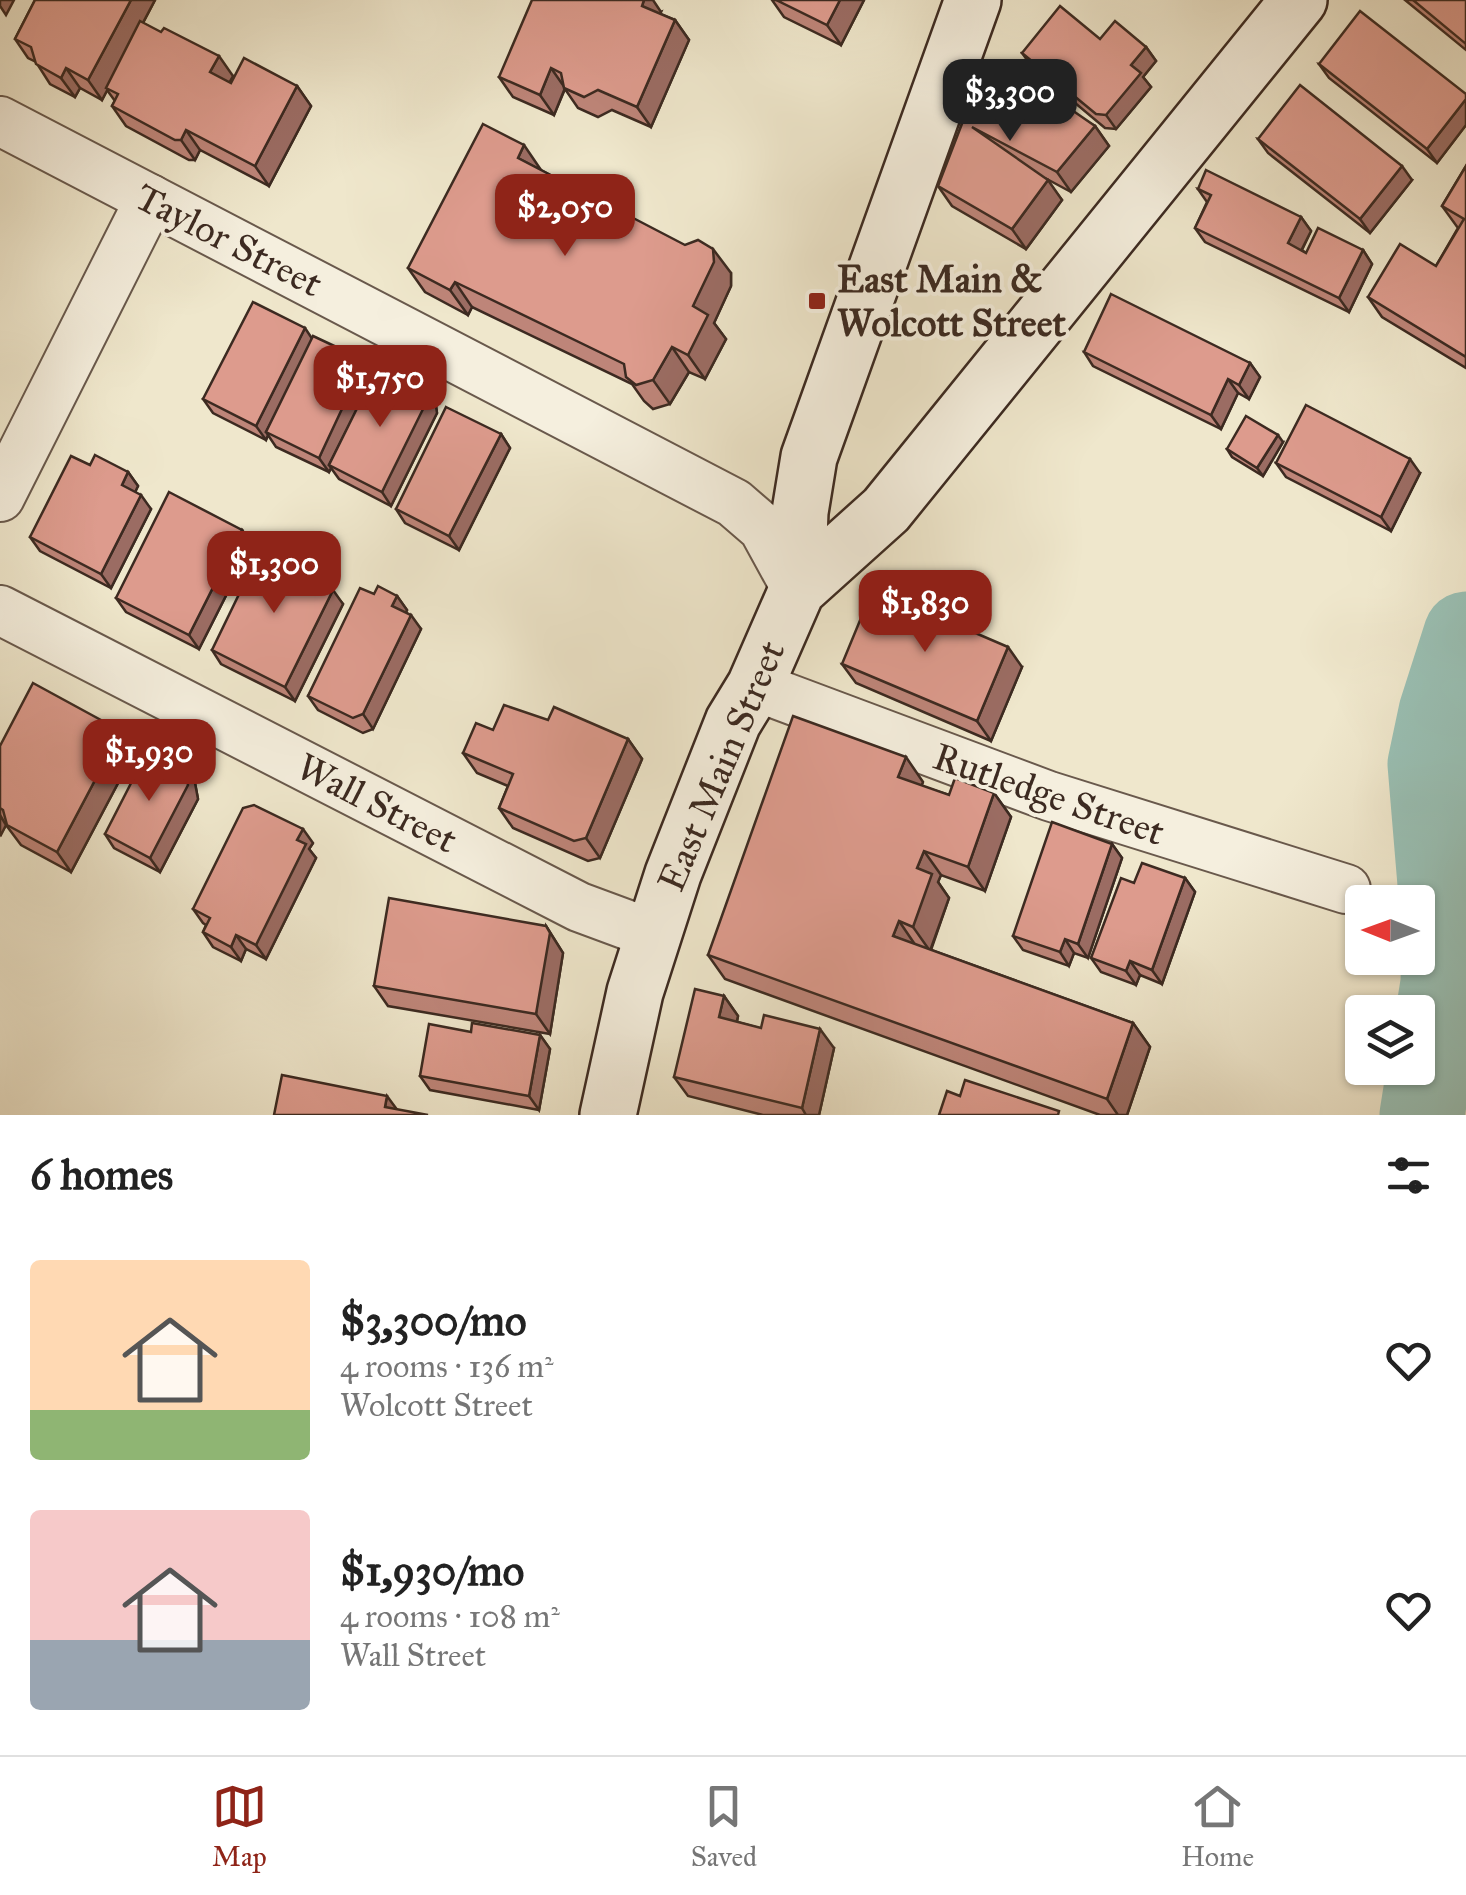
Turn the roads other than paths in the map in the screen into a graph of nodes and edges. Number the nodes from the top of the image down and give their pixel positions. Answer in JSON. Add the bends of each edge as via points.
{"nodes":[{"id":1,"x":974,"y":0,"type":"edge"},
{"id":2,"x":1300,"y":0,"type":"edge"},
{"id":3,"x":0,"y":120,"type":"edge"},
{"id":4,"x":150,"y":199,"type":"junction"},
{"id":5,"x":0,"y":497,"type":"edge"},
{"id":6,"x":797,"y":590,"type":"junction"},
{"id":7,"x":0,"y":610,"type":"edge"},
{"id":8,"x":755,"y":686,"type":"junction"},
{"id":9,"x":1345,"y":889,"type":"edge"},
{"id":10,"x":652,"y":934,"type":"junction"},
{"id":11,"x":608,"y":1115,"type":"edge"}],
"edges":[{"from":1,"to":6,"type":"main road","via":[[809,457]]},
{"from":2,"to":6,"type":"main road","name":"East Main Street","via":[[886,510]]},
{"from":3,"to":4,"type":"street","name":"Taylor Street"},
{"from":4,"to":5,"type":"street"},
{"from":4,"to":6,"type":"street","name":"Taylor Street","via":[[734,503],[762,528]]},
{"from":6,"to":8,"type":"main road","name":"East Main Street"},
{"from":7,"to":10,"type":"street","name":"Wall Street","via":[[578,906]]},
{"from":8,"to":9,"type":"street","name":"Rutledge Street","via":[[1066,802]]},
{"from":8,"to":10,"type":"main road","name":"East Main Street","via":[[718,756]]},
{"from":10,"to":11,"type":"main road","name":"East Main Street"}]}
